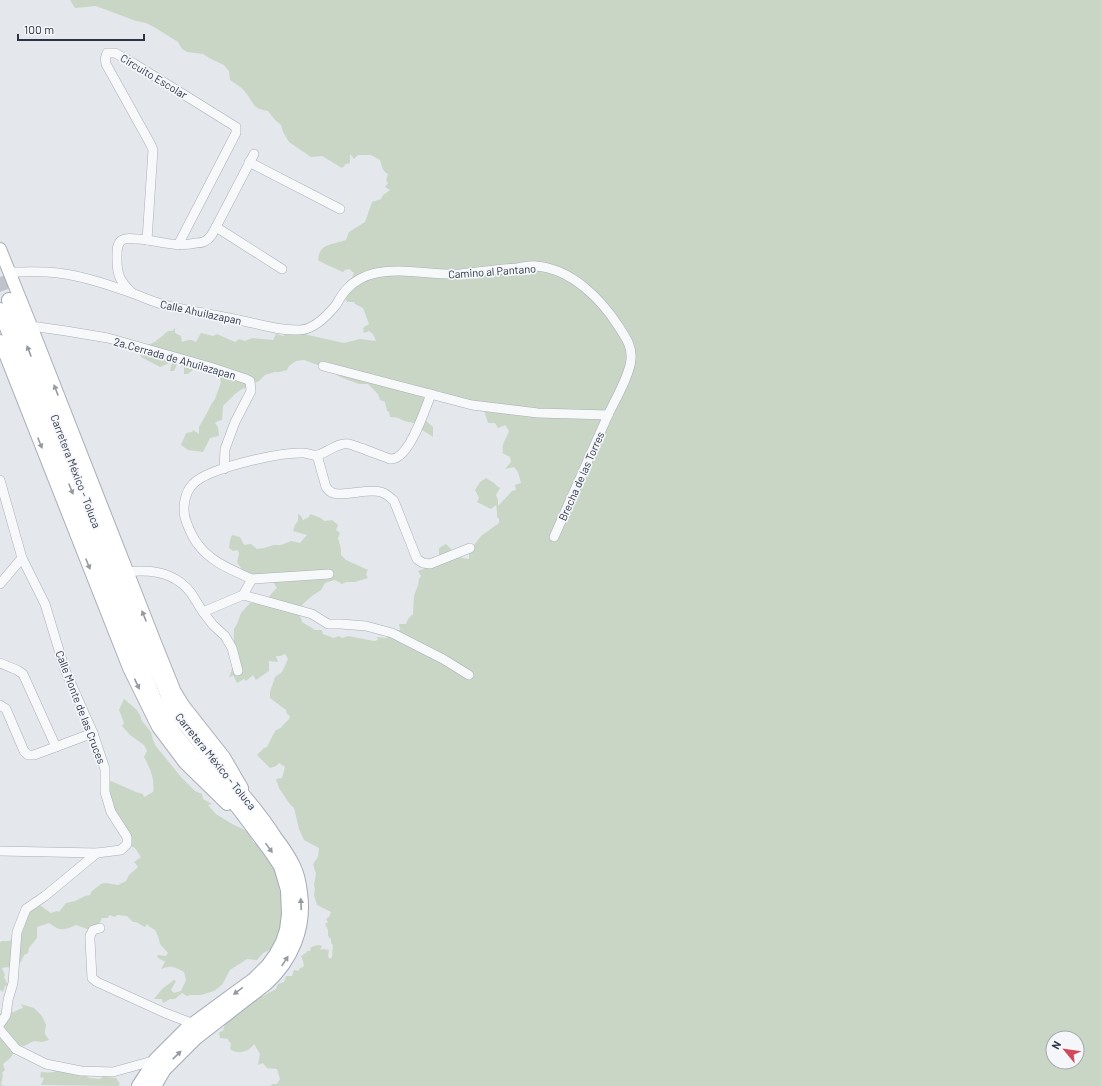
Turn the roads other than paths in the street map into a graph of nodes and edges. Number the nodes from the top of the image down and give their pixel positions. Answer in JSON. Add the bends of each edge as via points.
{"nodes":[{"id":1,"x":340,"y":209,"type":"dead end"},
{"id":2,"x":216,"y":227,"type":"junction"},
{"id":3,"x":147,"y":240,"type":"junction"},
{"id":4,"x":178,"y":245,"type":"junction"},
{"id":5,"x":0,"y":249,"type":"edge"},
{"id":6,"x":282,"y":269,"type":"dead end"},
{"id":7,"x":4,"y":274,"type":"edge"},
{"id":8,"x":353,"y":283,"type":"joint"},
{"id":9,"x":132,"y":293,"type":"junction"},
{"id":10,"x":5,"y":305,"type":"edge"},
{"id":11,"x":31,"y":326,"type":"junction"},
{"id":12,"x":0,"y":341,"type":"edge"},
{"id":13,"x":324,"y":366,"type":"dead end"},
{"id":14,"x":431,"y":394,"type":"junction"},
{"id":15,"x":608,"y":415,"type":"junction"},
{"id":16,"x":317,"y":455,"type":"junction"},
{"id":17,"x":224,"y":469,"type":"junction"},
{"id":18,"x":0,"y":480,"type":"edge"},
{"id":19,"x":554,"y":538,"type":"dead end"},
{"id":20,"x":470,"y":548,"type":"dead end"},
{"id":21,"x":22,"y":558,"type":"junction"},
{"id":22,"x":127,"y":572,"type":"junction"},
{"id":23,"x":329,"y":574,"type":"dead end"},
{"id":24,"x":252,"y":579,"type":"junction"},
{"id":25,"x":0,"y":584,"type":"edge"},
{"id":26,"x":243,"y":595,"type":"junction"},
{"id":27,"x":203,"y":612,"type":"junction"},
{"id":28,"x":0,"y":663,"type":"edge"},
{"id":29,"x":238,"y":672,"type":"dead end"},
{"id":30,"x":469,"y":675,"type":"dead end"},
{"id":31,"x":0,"y":705,"type":"edge"},
{"id":32,"x":93,"y":733,"type":"junction"},
{"id":33,"x":56,"y":747,"type":"junction"},
{"id":34,"x":253,"y":806,"type":"junction"},
{"id":35,"x":254,"y":827,"type":"junction"},
{"id":36,"x":0,"y":851,"type":"edge"},
{"id":37,"x":98,"y":853,"type":"junction"},
{"id":38,"x":100,"y":928,"type":"dead end"},
{"id":39,"x":0,"y":1024,"type":"edge"},
{"id":40,"x":194,"y":1024,"type":"junction"},
{"id":41,"x":0,"y":1030,"type":"edge"},
{"id":42,"x":156,"y":1060,"type":"junction"},
{"id":43,"x":139,"y":1086,"type":"edge"},
{"id":44,"x":154,"y":1086,"type":"edge"}],
"edges":[{"from":1,"to":2,"type":"street","via":[[252,158]]},
{"from":2,"to":4,"type":"street","via":[[204,242]]},
{"from":2,"to":6,"type":"street"},
{"from":3,"to":4,"type":"street"},
{"from":3,"to":4,"type":"street","name":"Circuito Escolar","via":[[153,150],[106,64],[105,57],[110,52],[133,63],[236,127],[236,133]]},
{"from":3,"to":9,"type":"street","via":[[124,239],[117,250],[118,274]]},
{"from":5,"to":7,"type":"street"},
{"from":7,"to":9,"type":"street","name":"Calle Ahuilazapan","via":[[67,274]]},
{"from":7,"to":11,"type":"street"},
{"from":8,"to":9,"type":"street","name":"Calle Ahuilazapan","via":[[323,318],[310,328],[302,330],[274,328],[176,308]]},
{"from":8,"to":15,"type":"street","name":"Camino al Pantano","via":[[372,274],[387,271],[460,274],[535,266],[551,269],[572,278],[610,312],[630,346],[631,360],[627,373]]},
{"from":34,"to":10,"type":"main road","name":"Carretera México - Toluca","one_way":true,"via":[[184,723],[169,698]]},
{"from":10,"to":35,"type":"main road","name":"Carretera México - Toluca","one_way":true,"via":[[154,699],[173,732]]},
{"from":11,"to":17,"type":"street","name":"2a.Cerrada de Ahuilazapan","via":[[108,338],[250,381],[251,391],[225,449]]},
{"from":22,"to":11,"type":"street","one_way":true},
{"from":12,"to":35,"type":"street","one_way":true,"via":[[129,668],[158,727],[185,763]]},
{"from":13,"to":14,"type":"street"},
{"from":14,"to":15,"type":"street","via":[[472,404],[538,413]]},
{"from":14,"to":16,"type":"street","via":[[411,442],[396,458],[390,459],[349,444]]},
{"from":15,"to":19,"type":"street","name":"Brecha de las Torres"},
{"from":16,"to":17,"type":"street","via":[[304,452],[271,456]]},
{"from":16,"to":20,"type":"street","via":[[326,487],[332,493],[380,492],[394,501],[417,559],[422,563],[430,564]]},
{"from":17,"to":24,"type":"street","via":[[194,483],[184,502],[184,515],[192,536],[204,553],[220,564]]},
{"from":18,"to":21,"type":"street","name":"Calle Monte de las Cruces"},
{"from":21,"to":25,"type":"street"},
{"from":21,"to":32,"type":"street","name":"Calle Monte de las Cruces","via":[[45,604],[65,670]]},
{"from":22,"to":27,"type":"street","via":[[140,570],[173,577],[182,583]]},
{"from":34,"to":22,"type":"street","one_way":true,"via":[[224,757],[175,692]]},
{"from":23,"to":24,"type":"street"},
{"from":24,"to":26,"type":"street"},
{"from":26,"to":27,"type":"street"},
{"from":26,"to":30,"type":"street","via":[[312,614],[328,624],[366,626],[392,633]]},
{"from":27,"to":29,"type":"street","via":[[225,636],[232,648]]},
{"from":28,"to":33,"type":"street","via":[[23,674]]},
{"from":31,"to":33,"type":"street","via":[[6,709],[28,755]]},
{"from":32,"to":33,"type":"street"},
{"from":32,"to":37,"type":"street","name":"Calle Monte de las Cruces","via":[[105,769],[106,792],[111,812],[127,837],[127,844],[121,850]]},
{"from":44,"to":34,"type":"main road","name":"Carretera México - Toluca","one_way":true,"via":[[164,1069],[195,1038],[276,974],[295,942],[299,929],[301,899],[294,868]]},
{"from":35,"to":40,"type":"main road","name":"Carretera México - Toluca","one_way":true,"via":[[281,866],[288,890],[287,930],[283,942],[268,966]]},
{"from":36,"to":37,"type":"street"},
{"from":37,"to":39,"type":"street","via":[[26,909],[17,932],[13,983],[6,1015]]},
{"from":38,"to":40,"type":"street","via":[[93,930],[90,936],[92,978]]},
{"from":40,"to":42,"type":"main road","name":"Carretera México - Toluca"},
{"from":41,"to":42,"type":"street","via":[[16,1049],[46,1064],[81,1071],[113,1072]]},
{"from":42,"to":43,"type":"main road","name":"Carretera México - Toluca"}]}
